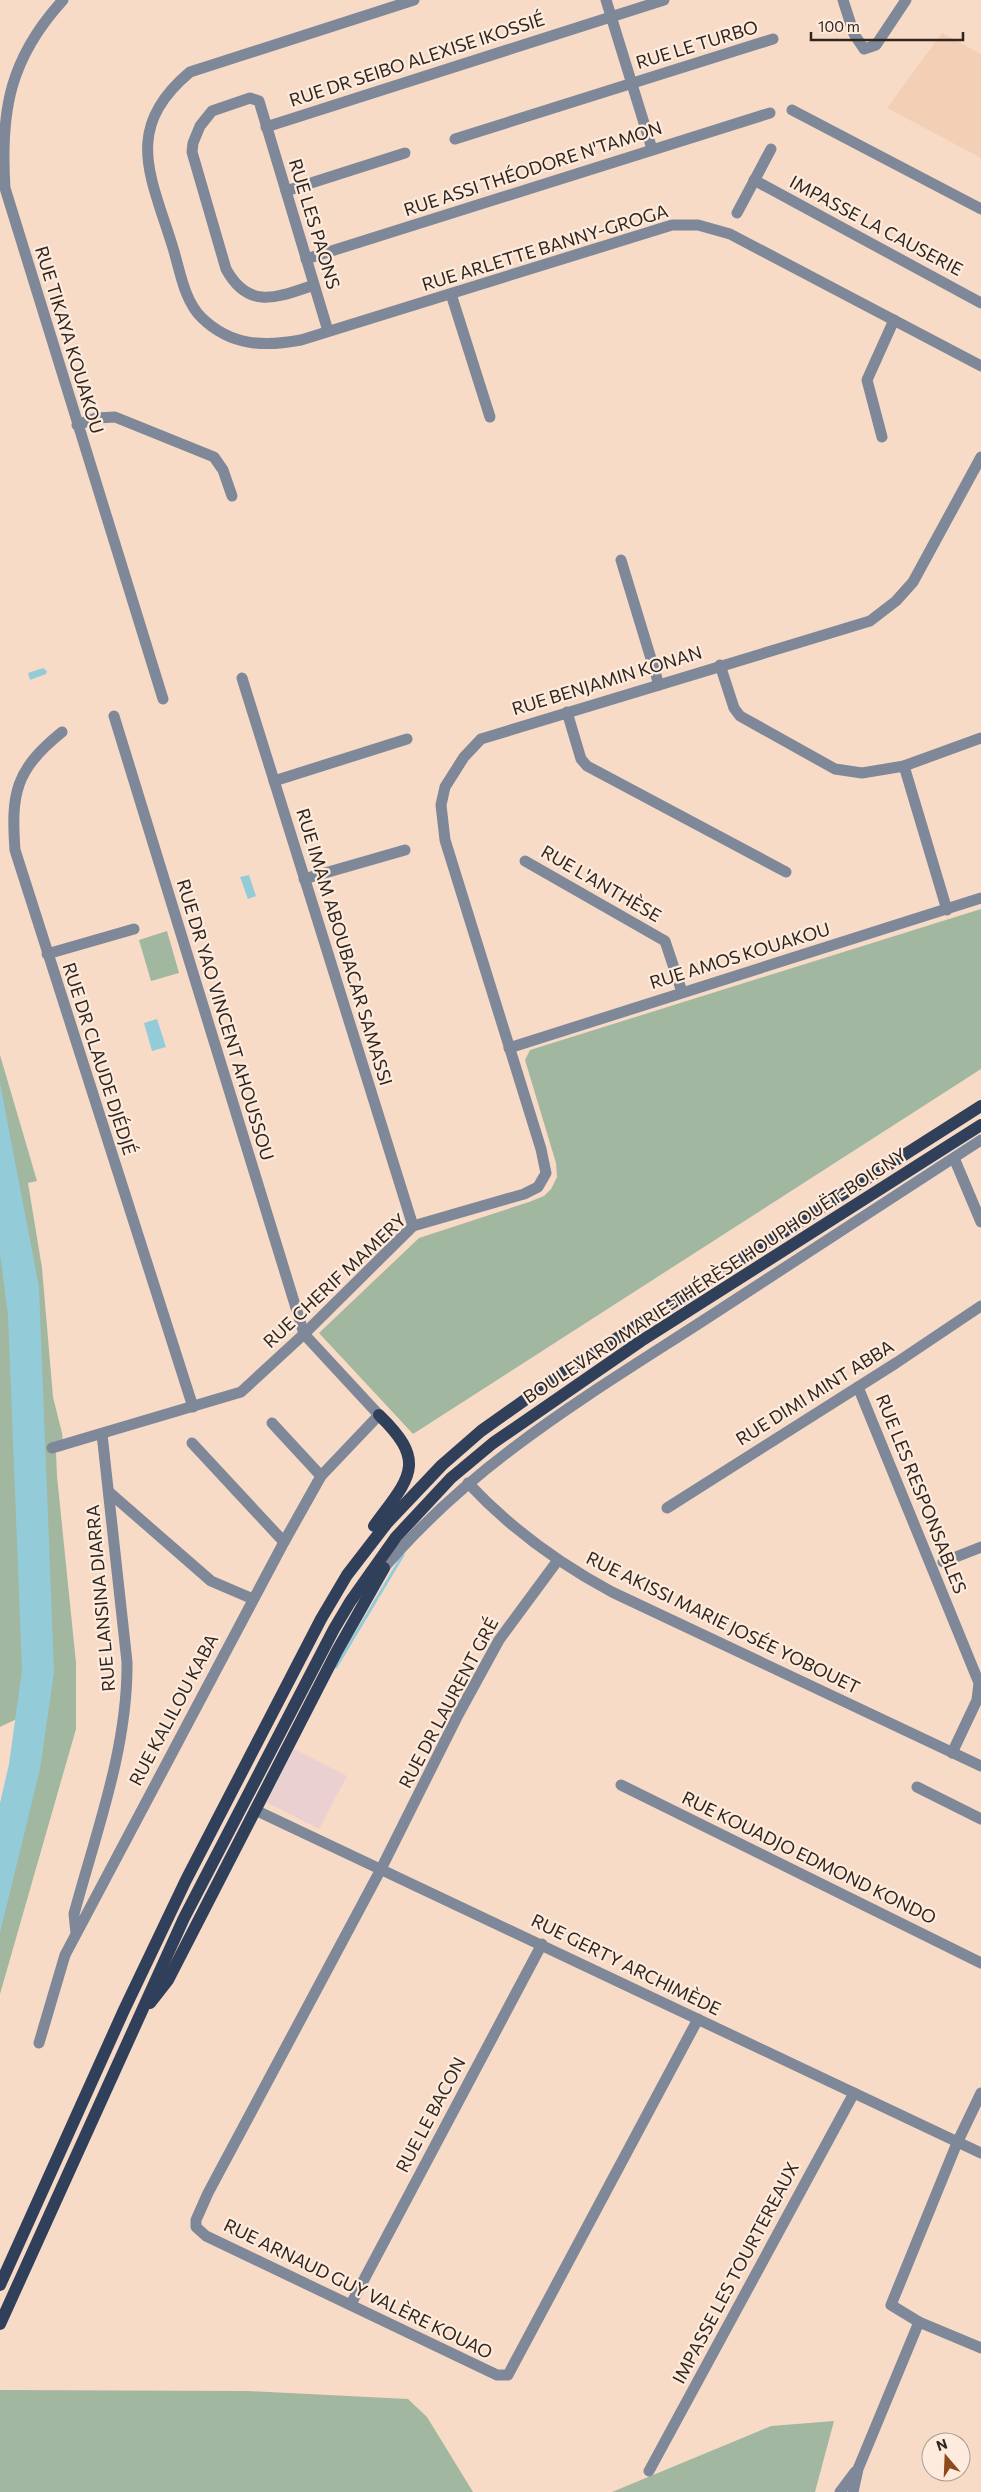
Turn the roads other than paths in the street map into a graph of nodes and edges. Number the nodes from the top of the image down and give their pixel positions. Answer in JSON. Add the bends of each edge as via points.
{"nodes":[{"id":1,"x":63,"y":0,"type":"edge"},
{"id":2,"x":414,"y":0,"type":"edge"},
{"id":3,"x":606,"y":0,"type":"edge"},
{"id":4,"x":664,"y":0,"type":"edge"},
{"id":5,"x":843,"y":0,"type":"edge"},
{"id":6,"x":906,"y":0,"type":"edge"},
{"id":7,"x":611,"y":16,"type":"junction"},
{"id":8,"x":774,"y":39,"type":"dead end"},
{"id":9,"x":632,"y":84,"type":"junction"},
{"id":10,"x":792,"y":110,"type":"dead end"},
{"id":11,"x":770,"y":113,"type":"dead end"},
{"id":12,"x":266,"y":127,"type":"junction"},
{"id":13,"x":455,"y":139,"type":"dead end"},
{"id":14,"x":652,"y":149,"type":"junction"},
{"id":15,"x":771,"y":149,"type":"dead end"},
{"id":16,"x":405,"y":153,"type":"dead end"},
{"id":17,"x":0,"y":156,"type":"edge"},
{"id":18,"x":754,"y":180,"type":"junction"},
{"id":19,"x":286,"y":191,"type":"junction"},
{"id":20,"x":981,"y":209,"type":"edge"},
{"id":21,"x":736,"y":213,"type":"dead end"},
{"id":22,"x":306,"y":259,"type":"junction"},
{"id":23,"x":314,"y":285,"type":"junction"},
{"id":24,"x":451,"y":294,"type":"junction"},
{"id":25,"x":981,"y":303,"type":"edge"},
{"id":26,"x":894,"y":320,"type":"junction"},
{"id":27,"x":328,"y":331,"type":"junction"},
{"id":28,"x":981,"y":366,"type":"edge"},
{"id":29,"x":490,"y":417,"type":"dead end"},
{"id":30,"x":77,"y":425,"type":"junction"},
{"id":31,"x":882,"y":437,"type":"dead end"},
{"id":32,"x":981,"y":457,"type":"edge"},
{"id":33,"x":232,"y":496,"type":"dead end"},
{"id":34,"x":621,"y":560,"type":"dead end"},
{"id":35,"x":720,"y":665,"type":"junction"},
{"id":36,"x":242,"y":678,"type":"dead end"},
{"id":37,"x":659,"y":685,"type":"junction"},
{"id":38,"x":163,"y":699,"type":"dead end"},
{"id":39,"x":567,"y":712,"type":"junction"},
{"id":40,"x":114,"y":716,"type":"dead end"},
{"id":41,"x":62,"y":732,"type":"dead end"},
{"id":42,"x":981,"y":738,"type":"edge"},
{"id":43,"x":407,"y":739,"type":"dead end"},
{"id":44,"x":904,"y":766,"type":"junction"},
{"id":45,"x":274,"y":780,"type":"junction"},
{"id":46,"x":405,"y":850,"type":"dead end"},
{"id":47,"x":525,"y":861,"type":"dead end"},
{"id":48,"x":786,"y":872,"type":"dead end"},
{"id":49,"x":304,"y":879,"type":"junction"},
{"id":50,"x":981,"y":898,"type":"edge"},
{"id":51,"x":947,"y":910,"type":"junction"},
{"id":52,"x":134,"y":929,"type":"dead end"},
{"id":53,"x":47,"y":954,"type":"junction"},
{"id":54,"x":682,"y":992,"type":"junction"},
{"id":55,"x":509,"y":1048,"type":"junction"},
{"id":56,"x":981,"y":1106,"type":"edge"},
{"id":57,"x":981,"y":1126,"type":"edge"},
{"id":58,"x":981,"y":1140,"type":"edge"},
{"id":59,"x":954,"y":1158,"type":"junction"},
{"id":60,"x":981,"y":1222,"type":"edge"},
{"id":61,"x":413,"y":1226,"type":"junction"},
{"id":62,"x":981,"y":1306,"type":"edge"},
{"id":63,"x":304,"y":1334,"type":"junction"},
{"id":64,"x":858,"y":1387,"type":"junction"},
{"id":65,"x":193,"y":1407,"type":"junction"},
{"id":66,"x":379,"y":1415,"type":"junction"},
{"id":67,"x":272,"y":1423,"type":"dead end"},
{"id":68,"x":102,"y":1434,"type":"junction"},
{"id":69,"x":192,"y":1443,"type":"dead end"},
{"id":70,"x":52,"y":1448,"type":"dead end"},
{"id":71,"x":321,"y":1476,"type":"junction"},
{"id":72,"x":468,"y":1483,"type":"junction"},
{"id":73,"x":110,"y":1493,"type":"junction"},
{"id":74,"x":667,"y":1508,"type":"dead end"},
{"id":75,"x":284,"y":1542,"type":"junction"},
{"id":76,"x":981,"y":1547,"type":"edge"},
{"id":77,"x":558,"y":1560,"type":"junction"},
{"id":78,"x":943,"y":1562,"type":"dead end"},
{"id":79,"x":384,"y":1568,"type":"junction"},
{"id":80,"x":347,"y":1575,"type":"junction"},
{"id":81,"x":253,"y":1599,"type":"junction"},
{"id":82,"x":350,"y":1602,"type":"junction"},
{"id":83,"x":952,"y":1753,"type":"junction"},
{"id":84,"x":981,"y":1766,"type":"edge"},
{"id":85,"x":620,"y":1785,"type":"dead end"},
{"id":86,"x":916,"y":1787,"type":"dead end"},
{"id":87,"x":255,"y":1810,"type":"junction"},
{"id":88,"x":981,"y":1819,"type":"edge"},
{"id":89,"x":381,"y":1869,"type":"junction"},
{"id":90,"x":76,"y":1933,"type":"junction"},
{"id":91,"x":542,"y":1944,"type":"junction"},
{"id":92,"x":981,"y":1963,"type":"edge"},
{"id":93,"x":138,"y":2018,"type":"junction"},
{"id":94,"x":698,"y":2019,"type":"junction"},
{"id":95,"x":39,"y":2043,"type":"dead end"},
{"id":96,"x":854,"y":2093,"type":"junction"},
{"id":97,"x":981,"y":2093,"type":"edge"},
{"id":98,"x":957,"y":2143,"type":"junction"},
{"id":99,"x":981,"y":2153,"type":"edge"},
{"id":100,"x":0,"y":2285,"type":"edge"},
{"id":101,"x":351,"y":2304,"type":"junction"},
{"id":102,"x":919,"y":2322,"type":"junction"},
{"id":103,"x":0,"y":2324,"type":"edge"},
{"id":104,"x":981,"y":2348,"type":"edge"},
{"id":105,"x":858,"y":2469,"type":"junction"},
{"id":106,"x":649,"y":2470,"type":"dead end"},
{"id":107,"x":840,"y":2492,"type":"edge"},
{"id":108,"x":853,"y":2492,"type":"edge"}],
"edges":[{"from":1,"to":17,"type":"street","name":"RUE TIKAYA KOUAKOU","via":[[40,25],[10,82]]},
{"from":2,"to":27,"type":"street","name":"RUE ARLETTE BANNY-GROGA","via":[[190,72],[157,106],[151,126],[147,145],[149,169],[188,296],[201,317],[238,340],[261,345],[301,340]]},
{"from":3,"to":7,"type":"street"},
{"from":4,"to":7,"type":"street","name":"RUE DR SEIBO ALEXISE IKOSSIÉ"},
{"from":5,"to":6,"type":"street","via":[[854,34],[864,49],[876,45]]},
{"from":7,"to":9,"type":"street"},
{"from":7,"to":12,"type":"street","name":"RUE DR SEIBO ALEXISE IKOSSIÉ"},
{"from":8,"to":9,"type":"street","name":"RUE LE TURBO"},
{"from":9,"to":13,"type":"street","name":"RUE LE TURBO"},
{"from":9,"to":14,"type":"street"},
{"from":10,"to":20,"type":"street"},
{"from":11,"to":14,"type":"street","name":"RUE ASSI THÉODORE N'TAMON"},
{"from":12,"to":19,"type":"street","name":"RUE LES PAONS"},
{"from":12,"to":23,"type":"street","name":"RUE LES PAONS","via":[[259,101],[250,98],[212,111],[193,143],[192,152],[226,269],[232,280],[259,298],[275,298]]},
{"from":14,"to":22,"type":"street","name":"RUE ASSI THÉODORE N'TAMON"},
{"from":15,"to":18,"type":"street"},
{"from":16,"to":19,"type":"street"},
{"from":17,"to":30,"type":"street","name":"RUE TIKAYA KOUAKOU","via":[[14,223]]},
{"from":18,"to":21,"type":"street"},
{"from":18,"to":25,"type":"street","name":"IMPASSE LA CAUSERIE"},
{"from":19,"to":22,"type":"street","name":"RUE LES PAONS"},
{"from":22,"to":23,"type":"street","name":"RUE LES PAONS"},
{"from":23,"to":27,"type":"street","name":"RUE LES PAONS"},
{"from":24,"to":26,"type":"street","name":"RUE ARLETTE BANNY-GROGA","via":[[672,225],[698,225],[730,234]]},
{"from":24,"to":27,"type":"street","name":"RUE ARLETTE BANNY-GROGA"},
{"from":24,"to":29,"type":"street"},
{"from":26,"to":28,"type":"street","name":"RUE ARLETTE BANNY-GROGA"},
{"from":26,"to":31,"type":"street","via":[[867,380]]},
{"from":30,"to":33,"type":"street","via":[[96,418],[115,417],[214,457],[224,470]]},
{"from":30,"to":38,"type":"street","name":"RUE TIKAYA KOUAKOU"},
{"from":32,"to":35,"type":"street","name":"RUE BENJAMIN KONAN","via":[[913,582],[896,601],[870,621]]},
{"from":34,"to":37,"type":"street"},
{"from":35,"to":37,"type":"street","name":"RUE BENJAMIN KONAN"},
{"from":35,"to":44,"type":"street","via":[[734,708],[749,723],[835,769],[862,773]]},
{"from":36,"to":45,"type":"street","name":"RUE IMAM ABOUBACAR SAMASSI"},
{"from":37,"to":39,"type":"street","name":"RUE BENJAMIN KONAN"},
{"from":39,"to":48,"type":"street","via":[[586,766]]},
{"from":39,"to":55,"type":"street","name":"RUE BENJAMIN KONAN","via":[[481,739],[450,776],[441,805],[445,840]]},
{"from":40,"to":63,"type":"street","name":"RUE DR YAO VINCENT AHOUSSOU"},
{"from":41,"to":53,"type":"street","name":"RUE DR CLAUDE DJÉDJÉ","via":[[32,760],[20,778],[14,798],[15,850]]},
{"from":42,"to":44,"type":"street"},
{"from":43,"to":45,"type":"street"},
{"from":44,"to":51,"type":"street"},
{"from":45,"to":49,"type":"street","name":"RUE IMAM ABOUBACAR SAMASSI"},
{"from":46,"to":49,"type":"street"},
{"from":47,"to":54,"type":"street","name":"RUE L'ANTHÈSE","via":[[665,941]]},
{"from":49,"to":61,"type":"street","name":"RUE IMAM ABOUBACAR SAMASSI"},
{"from":50,"to":51,"type":"street","name":"RUE AMOS KOUAKOU"},
{"from":51,"to":54,"type":"street","name":"RUE AMOS KOUAKOU"},
{"from":52,"to":53,"type":"street"},
{"from":53,"to":65,"type":"street","name":"RUE DR CLAUDE DJÉDJÉ"},
{"from":54,"to":55,"type":"street","name":"RUE AMOS KOUAKOU"},
{"from":55,"to":61,"type":"street","name":"RUE CHERIF MAMERY","via":[[546,1166],[544,1179],[538,1187],[524,1194]]},
{"from":56,"to":80,"type":"main road","name":"BOULEVARD MARIE-THÉRÈSE HOUPHOUËT-BOIGNY","via":[[606,1344],[481,1431],[416,1490]]},
{"from":57,"to":82,"type":"main road","name":"BOULEVARD MARIE-THÉRÈSE HOUPHOUËT-BOIGNY","via":[[641,1341],[493,1442],[428,1501],[384,1552]]},
{"from":58,"to":59,"type":"street"},
{"from":59,"to":60,"type":"street"},
{"from":59,"to":72,"type":"street","via":[[582,1399]]},
{"from":61,"to":63,"type":"street","name":"RUE CHERIF MAMERY"},
{"from":62,"to":64,"type":"street","name":"RUE DIMI MINT ABBA"},
{"from":63,"to":65,"type":"street","name":"RUE CHERIF MAMERY","via":[[241,1392]]},
{"from":63,"to":66,"type":"street"},
{"from":64,"to":74,"type":"street","name":"RUE DIMI MINT ABBA"},
{"from":64,"to":83,"type":"street","name":"RUE LES RESPONSABLES","via":[[979,1683],[977,1700]]},
{"from":65,"to":68,"type":"street","name":"RUE CHERIF MAMERY"},
{"from":66,"to":71,"type":"street","name":"RUE KALILOU KABA"},
{"from":66,"to":80,"type":"main road","via":[[403,1441],[409,1472],[403,1488],[356,1552]]},
{"from":67,"to":71,"type":"street"},
{"from":68,"to":70,"type":"street","name":"RUE CHERIF MAMERY"},
{"from":68,"to":73,"type":"street","name":"RUE LANSINA DIARRA"},
{"from":69,"to":75,"type":"street"},
{"from":71,"to":75,"type":"street","name":"RUE KALILOU KABA"},
{"from":72,"to":77,"type":"street","name":"RUE AKISSI MARIE JOSÉE YOBOUET","via":[[497,1514]]},
{"from":72,"to":79,"type":"street","via":[[433,1514]]},
{"from":73,"to":81,"type":"street","via":[[211,1581]]},
{"from":73,"to":90,"type":"street","name":"RUE LANSINA DIARRA","via":[[126,1662],[125,1718],[74,1914]]},
{"from":75,"to":81,"type":"street","name":"RUE KALILOU KABA"},
{"from":76,"to":78,"type":"street"},
{"from":77,"to":83,"type":"street","name":"RUE AKISSI MARIE JOSÉE YOBOUET","via":[[612,1592]]},
{"from":77,"to":89,"type":"street","name":"RUE DR LAURENT GRÉ","via":[[499,1640]]},
{"from":79,"to":82,"type":"street"},
{"from":79,"to":87,"type":"main road"},
{"from":80,"to":100,"type":"main road","name":"BOULEVARD MARIE-THÉRÈSE HOUPHOUËT-BOIGNY","via":[[186,1880]]},
{"from":81,"to":90,"type":"street","name":"RUE KALILOU KABA"},
{"from":82,"to":93,"type":"main road","name":"BOULEVARD MARIE-THÉRÈSE HOUPHOUËT-BOIGNY","via":[[184,1918]]},
{"from":83,"to":84,"type":"street","name":"RUE AKISSI MARIE JOSÉE YOBOUET"},
{"from":85,"to":92,"type":"street","name":"RUE KOUADJO EDMOND KONDO"},
{"from":86,"to":88,"type":"street"},
{"from":87,"to":89,"type":"street","name":"RUE GERTY ARCHIMÈDE"},
{"from":87,"to":93,"type":"main road","via":[[168,1980]]},
{"from":89,"to":91,"type":"street","name":"RUE GERTY ARCHIMÈDE"},
{"from":89,"to":101,"type":"street","name":"RUE ARNAUD GUY VALÈRE KOUAO","via":[[196,2220],[196,2227],[206,2236]]},
{"from":90,"to":95,"type":"street","name":"RUE KALILOU KABA","via":[[64,1955]]},
{"from":91,"to":94,"type":"street","name":"RUE GERTY ARCHIMÈDE"},
{"from":91,"to":101,"type":"street","name":"RUE LE BACON"},
{"from":93,"to":103,"type":"main road","name":"BOULEVARD MARIE-THÉRÈSE HOUPHOUËT-BOIGNY"},
{"from":94,"to":96,"type":"street","name":"RUE GERTY ARCHIMÈDE"},
{"from":94,"to":101,"type":"street","name":"RUE ARNAUD GUY VALÈRE KOUAO","via":[[508,2376],[496,2375]]},
{"from":96,"to":98,"type":"street","name":"RUE GERTY ARCHIMÈDE"},
{"from":96,"to":106,"type":"street","name":"IMPASSE LES TOURTEREAUX"},
{"from":97,"to":98,"type":"street"},
{"from":98,"to":99,"type":"street","name":"RUE GERTY ARCHIMÈDE"},
{"from":98,"to":102,"type":"street","via":[[891,2302],[892,2308]]},
{"from":102,"to":104,"type":"street"},
{"from":102,"to":105,"type":"street"},
{"from":105,"to":107,"type":"street"},
{"from":105,"to":108,"type":"street"}]}
